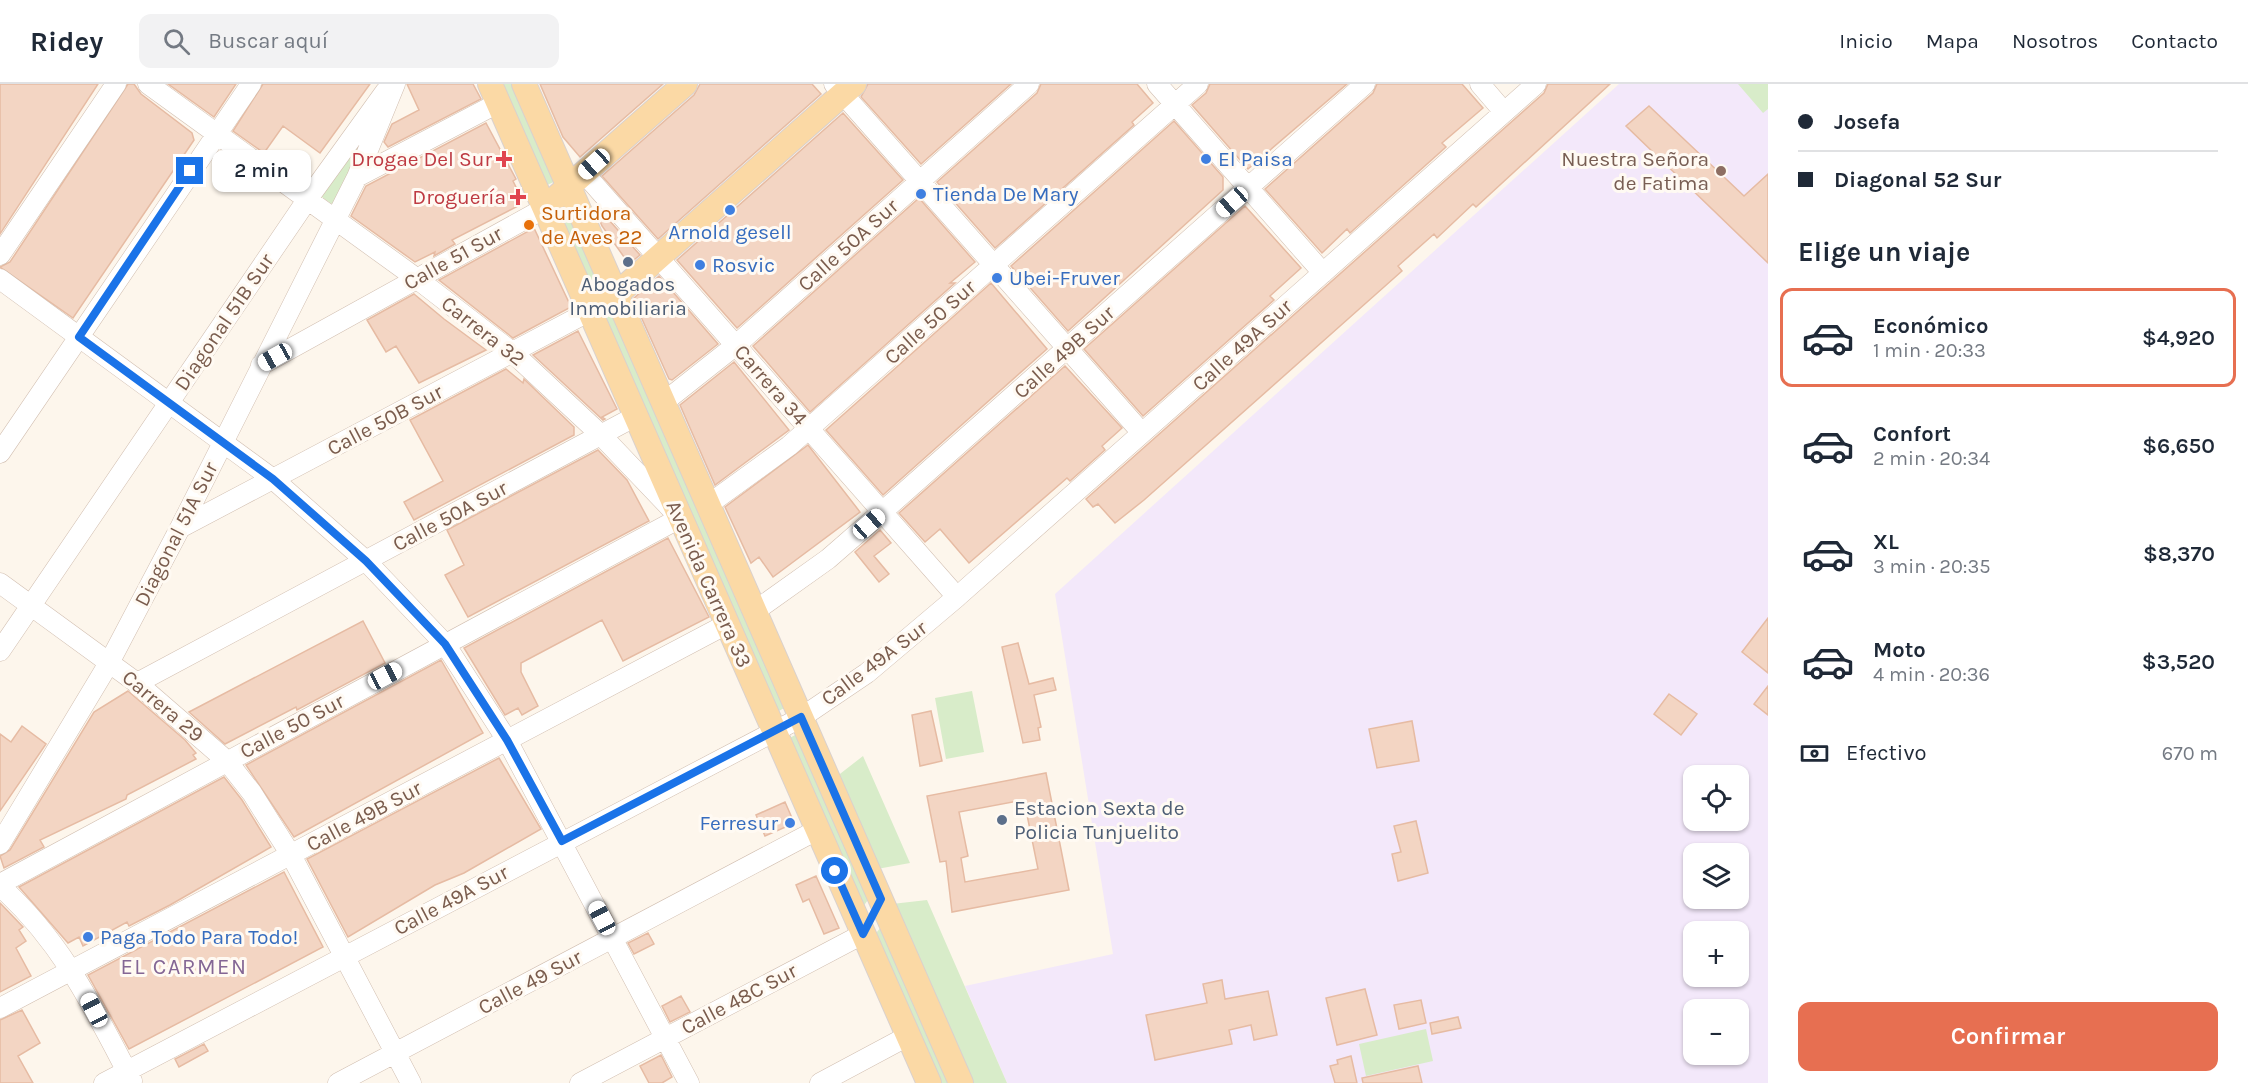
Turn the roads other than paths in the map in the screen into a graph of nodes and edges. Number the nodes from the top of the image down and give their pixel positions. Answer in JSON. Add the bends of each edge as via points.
{"nodes":[{"id":1,"x":116,"y":84,"type":"edge"},
{"id":2,"x":147,"y":84,"type":"edge"},
{"id":3,"x":250,"y":84,"type":"edge"},
{"id":4,"x":393,"y":84,"type":"edge"},
{"id":5,"x":525,"y":84,"type":"edge"},
{"id":6,"x":685,"y":84,"type":"edge"},
{"id":7,"x":1029,"y":84,"type":"edge"},
{"id":8,"x":1157,"y":84,"type":"edge"},
{"id":9,"x":1198,"y":84,"type":"edge"},
{"id":10,"x":1365,"y":84,"type":"edge"},
{"id":11,"x":1480,"y":84,"type":"edge"},
{"id":12,"x":1536,"y":84,"type":"edge"},
{"id":13,"x":844,"y":87,"type":"edge"},
{"id":14,"x":494,"y":94,"type":"edge"},
{"id":15,"x":1175,"y":104,"type":"junction"},
{"id":16,"x":1504,"y":112,"type":"junction"},
{"id":17,"x":215,"y":134,"type":"junction"},
{"id":18,"x":357,"y":177,"type":"junction"},
{"id":19,"x":577,"y":179,"type":"junction"},
{"id":20,"x":920,"y":181,"type":"junction"},
{"id":21,"x":1248,"y":188,"type":"junction"},
{"id":22,"x":307,"y":200,"type":"junction"},
{"id":23,"x":545,"y":208,"type":"junction"},
{"id":24,"x":335,"y":221,"type":"junction"},
{"id":25,"x":0,"y":255,"type":"edge"},
{"id":26,"x":658,"y":257,"type":"junction"},
{"id":27,"x":994,"y":265,"type":"junction"},
{"id":28,"x":1323,"y":273,"type":"junction"},
{"id":29,"x":574,"y":274,"type":"junction"},
{"id":30,"x":416,"y":278,"type":"junction"},
{"id":31,"x":0,"y":279,"type":"edge"},
{"id":32,"x":617,"y":294,"type":"junction"},
{"id":33,"x":590,"y":311,"type":"junction"},
{"id":34,"x":79,"y":337,"type":"junction"},
{"id":35,"x":736,"y":345,"type":"junction"},
{"id":36,"x":1067,"y":348,"type":"junction"},
{"id":37,"x":512,"y":352,"type":"junction"},
{"id":38,"x":261,"y":365,"type":"junction"},
{"id":39,"x":664,"y":402,"type":"junction"},
{"id":40,"x":169,"y":403,"type":"junction"},
{"id":41,"x":636,"y":416,"type":"junction"},
{"id":42,"x":809,"y":428,"type":"junction"},
{"id":43,"x":1142,"y":433,"type":"junction"},
{"id":44,"x":601,"y":435,"type":"junction"},
{"id":45,"x":222,"y":441,"type":"junction"},
{"id":46,"x":0,"y":453,"type":"edge"},
{"id":47,"x":273,"y":479,"type":"junction"},
{"id":48,"x":709,"y":504,"type":"junction"},
{"id":49,"x":882,"y":512,"type":"junction"},
{"id":50,"x":680,"y":518,"type":"junction"},
{"id":51,"x":180,"y":528,"type":"junction"},
{"id":52,"x":366,"y":561,"type":"junction"},
{"id":53,"x":0,"y":583,"type":"edge"},
{"id":54,"x":957,"y":597,"type":"junction"},
{"id":55,"x":31,"y":606,"type":"junction"},
{"id":56,"x":755,"y":611,"type":"junction"},
{"id":57,"x":727,"y":624,"type":"junction"},
{"id":58,"x":445,"y":644,"type":"junction"},
{"id":59,"x":0,"y":651,"type":"edge"},
{"id":60,"x":109,"y":663,"type":"junction"},
{"id":61,"x":137,"y":683,"type":"junction"},
{"id":62,"x":801,"y":717,"type":"junction"},
{"id":63,"x":774,"y":731,"type":"junction"},
{"id":64,"x":507,"y":740,"type":"junction"},
{"id":65,"x":227,"y":761,"type":"junction"},
{"id":66,"x":817,"y":830,"type":"junction"},
{"id":67,"x":562,"y":841,"type":"junction"},
{"id":68,"x":0,"y":844,"type":"edge"},
{"id":69,"x":291,"y":855,"type":"junction"},
{"id":70,"x":0,"y":885,"type":"edge"},
{"id":71,"x":881,"y":899,"type":"junction"},
{"id":72,"x":863,"y":934,"type":"junction"},
{"id":73,"x":613,"y":938,"type":"junction"},
{"id":74,"x":344,"y":957,"type":"junction"},
{"id":75,"x":73,"y":969,"type":"junction"},
{"id":76,"x":0,"y":1008,"type":"edge"},
{"id":77,"x":908,"y":1036,"type":"junction"},
{"id":78,"x":666,"y":1038,"type":"junction"},
{"id":79,"x":395,"y":1053,"type":"junction"},
{"id":80,"x":131,"y":1077,"type":"edge"},
{"id":81,"x":104,"y":1083,"type":"edge"},
{"id":82,"x":338,"y":1083,"type":"edge"},
{"id":83,"x":411,"y":1083,"type":"edge"},
{"id":84,"x":580,"y":1083,"type":"edge"},
{"id":85,"x":689,"y":1083,"type":"edge"},
{"id":86,"x":820,"y":1083,"type":"edge"},
{"id":87,"x":929,"y":1083,"type":"edge"},
{"id":88,"x":961,"y":1083,"type":"edge"}],
"edges":[{"from":1,"to":25,"type":"street"},
{"from":2,"to":17,"type":"street","name":"Carrera 32"},
{"from":3,"to":17,"type":"street"},
{"from":4,"to":18,"type":"street","name":"Diagonal 51A Sur"},
{"from":4,"to":22,"type":"street","name":"Diagonal 51B Sur"},
{"from":5,"to":19,"type":"main road","name":"Avenida Carrera 33"},
{"from":6,"to":19,"type":"main road","name":"Calle 51 Sur"},
{"from":7,"to":20,"type":"street","name":"Calle 50A Sur"},
{"from":8,"to":15,"type":"street"},
{"from":9,"to":15,"type":"street","name":"Calle 50 Sur"},
{"from":10,"to":21,"type":"street","name":"Calle 49B Sur"},
{"from":11,"to":16,"type":"street"},
{"from":12,"to":16,"type":"street","name":"Calle 49A Sur"},
{"from":13,"to":20,"type":"street"},
{"from":13,"to":26,"type":"main road"},
{"from":14,"to":18,"type":"street"},
{"from":14,"to":23,"type":"main road","name":"Avenida Carrera 33"},
{"from":15,"to":21,"type":"street"},
{"from":15,"to":27,"type":"street","name":"Calle 50 Sur"},
{"from":16,"to":28,"type":"street","name":"Calle 49A Sur"},
{"from":17,"to":22,"type":"street","name":"Carrera 32"},
{"from":17,"to":34,"type":"street"},
{"from":18,"to":24,"type":"street","name":"Diagonal 51A Sur"},
{"from":19,"to":23,"type":"main road","name":"Calle 51 Sur"},
{"from":19,"to":26,"type":"street","name":"Carrera 34"},
{"from":19,"to":32,"type":"main road","name":"Avenida Carrera 33"},
{"from":20,"to":27,"type":"street"},
{"from":20,"to":35,"type":"street","name":"Calle 50A Sur"},
{"from":21,"to":28,"type":"street"},
{"from":21,"to":36,"type":"street","name":"Calle 49B Sur"},
{"from":22,"to":24,"type":"street","name":"Carrera 32"},
{"from":22,"to":40,"type":"street","name":"Diagonal 51B Sur"},
{"from":23,"to":29,"type":"main road","name":"Avenida Carrera 33"},
{"from":23,"to":30,"type":"street","name":"Calle 51 Sur"},
{"from":24,"to":30,"type":"street","name":"Carrera 32"},
{"from":24,"to":38,"type":"street","name":"Diagonal 51A Sur"},
{"from":26,"to":32,"type":"main road"},
{"from":26,"to":35,"type":"street","name":"Carrera 34"},
{"from":27,"to":36,"type":"street"},
{"from":27,"to":42,"type":"street","name":"Calle 50 Sur"},
{"from":28,"to":43,"type":"street","name":"Calle 49A Sur"},
{"from":29,"to":32,"type":"main road","via":[[595,292]]},
{"from":29,"to":33,"type":"main road","name":"Avenida Carrera 33"},
{"from":30,"to":37,"type":"street","name":"Carrera 32"},
{"from":30,"to":38,"type":"street","name":"Calle 51 Sur"},
{"from":31,"to":34,"type":"street"},
{"from":32,"to":39,"type":"main road","name":"Avenida Carrera 33"},
{"from":33,"to":37,"type":"street","name":"Calle 50B Sur"},
{"from":33,"to":41,"type":"main road","name":"Avenida Carrera 33"},
{"from":34,"to":40,"type":"street"},
{"from":34,"to":46,"type":"street"},
{"from":35,"to":39,"type":"street","name":"Calle 50A Sur"},
{"from":35,"to":42,"type":"street","name":"Carrera 34"},
{"from":36,"to":43,"type":"street"},
{"from":36,"to":49,"type":"street","name":"Calle 49B Sur"},
{"from":37,"to":44,"type":"street","name":"Carrera 32"},
{"from":37,"to":47,"type":"street","name":"Calle 50B Sur"},
{"from":38,"to":45,"type":"street","name":"Diagonal 51A Sur"},
{"from":39,"to":48,"type":"main road","name":"Avenida Carrera 33"},
{"from":40,"to":45,"type":"street"},
{"from":40,"to":55,"type":"street","name":"Diagonal 51B Sur"},
{"from":41,"to":44,"type":"street","name":"Calle 50A Sur"},
{"from":41,"to":50,"type":"main road","name":"Avenida Carrera 33"},
{"from":42,"to":48,"type":"street","name":"Calle 50 Sur"},
{"from":42,"to":49,"type":"street","name":"Carrera 34"},
{"from":43,"to":54,"type":"street","name":"Calle 49A Sur"},
{"from":44,"to":50,"type":"street","name":"Carrera 32"},
{"from":44,"to":52,"type":"street","name":"Calle 50A Sur"},
{"from":45,"to":47,"type":"street"},
{"from":45,"to":51,"type":"street","name":"Diagonal 51A Sur"},
{"from":47,"to":51,"type":"street","name":"Calle 50B Sur"},
{"from":47,"to":52,"type":"street"},
{"from":48,"to":56,"type":"main road","name":"Avenida Carrera 33"},
{"from":49,"to":54,"type":"street","name":"Carrera 34"},
{"from":49,"to":56,"type":"street","name":"Calle 49B Sur","via":[[828,559]]},
{"from":50,"to":57,"type":"main road","name":"Avenida Carrera 33"},
{"from":50,"to":58,"type":"street","name":"Calle 50 Sur"},
{"from":51,"to":60,"type":"street","name":"Diagonal 51A Sur"},
{"from":52,"to":58,"type":"street"},
{"from":52,"to":61,"type":"street","name":"Calle 50A Sur"},
{"from":53,"to":55,"type":"street","name":"Carrera 29"},
{"from":54,"to":62,"type":"street","name":"Calle 49A Sur","via":[[867,673]]},
{"from":55,"to":59,"type":"street","name":"Diagonal 51B Sur"},
{"from":55,"to":60,"type":"street","name":"Carrera 29"},
{"from":56,"to":62,"type":"main road","name":"Avenida Carrera 33"},
{"from":57,"to":63,"type":"main road","name":"Avenida Carrera 33"},
{"from":57,"to":64,"type":"street","name":"Calle 49B Sur"},
{"from":58,"to":64,"type":"street"},
{"from":58,"to":65,"type":"street","name":"Calle 50 Sur"},
{"from":60,"to":61,"type":"street","name":"Carrera 29"},
{"from":60,"to":68,"type":"street","name":"Diagonal 51A Sur"},
{"from":61,"to":65,"type":"street","name":"Carrera 29"},
{"from":62,"to":63,"type":"street","name":"Calle 49A Sur"},
{"from":62,"to":71,"type":"main road","name":"Avenida Carrera 33"},
{"from":63,"to":66,"type":"main road","name":"Avenida Carrera 33"},
{"from":63,"to":67,"type":"street","name":"Calle 49A Sur"},
{"from":64,"to":67,"type":"street"},
{"from":64,"to":69,"type":"street","name":"Calle 49B Sur"},
{"from":65,"to":69,"type":"street","name":"Carrera 29"},
{"from":65,"to":70,"type":"street","name":"Calle 50 Sur"},
{"from":66,"to":72,"type":"main road","name":"Avenida Carrera 33"},
{"from":66,"to":73,"type":"street","name":"Calle 49 Sur"},
{"from":67,"to":73,"type":"street"},
{"from":67,"to":74,"type":"street","name":"Calle 49A Sur"},
{"from":69,"to":74,"type":"street","name":"Carrera 29"},
{"from":69,"to":75,"type":"street","name":"Calle 49B Sur"},
{"from":70,"to":75,"type":"street","via":[[37,923]]},
{"from":71,"to":72,"type":"main road"},
{"from":71,"to":88,"type":"main road","name":"Avenida Carrera 33"},
{"from":72,"to":77,"type":"main road","name":"Avenida Carrera 33"},
{"from":72,"to":78,"type":"street","name":"Calle 48C Sur"},
{"from":73,"to":78,"type":"street"},
{"from":73,"to":79,"type":"street","name":"Calle 49 Sur"},
{"from":74,"to":79,"type":"street","name":"Carrera 29"},
{"from":74,"to":80,"type":"street","name":"Calle 49A Sur"},
{"from":75,"to":76,"type":"street","name":"Calle 49B Sur"},
{"from":75,"to":80,"type":"street"},
{"from":77,"to":86,"type":"street"},
{"from":77,"to":87,"type":"main road","name":"Avenida Carrera 33"},
{"from":78,"to":84,"type":"street","name":"Calle 48C Sur"},
{"from":78,"to":85,"type":"street"},
{"from":79,"to":82,"type":"street","name":"Calle 49 Sur"},
{"from":79,"to":83,"type":"street","name":"Carrera 29"},
{"from":80,"to":81,"type":"street","name":"Calle 49A Sur"}]}
